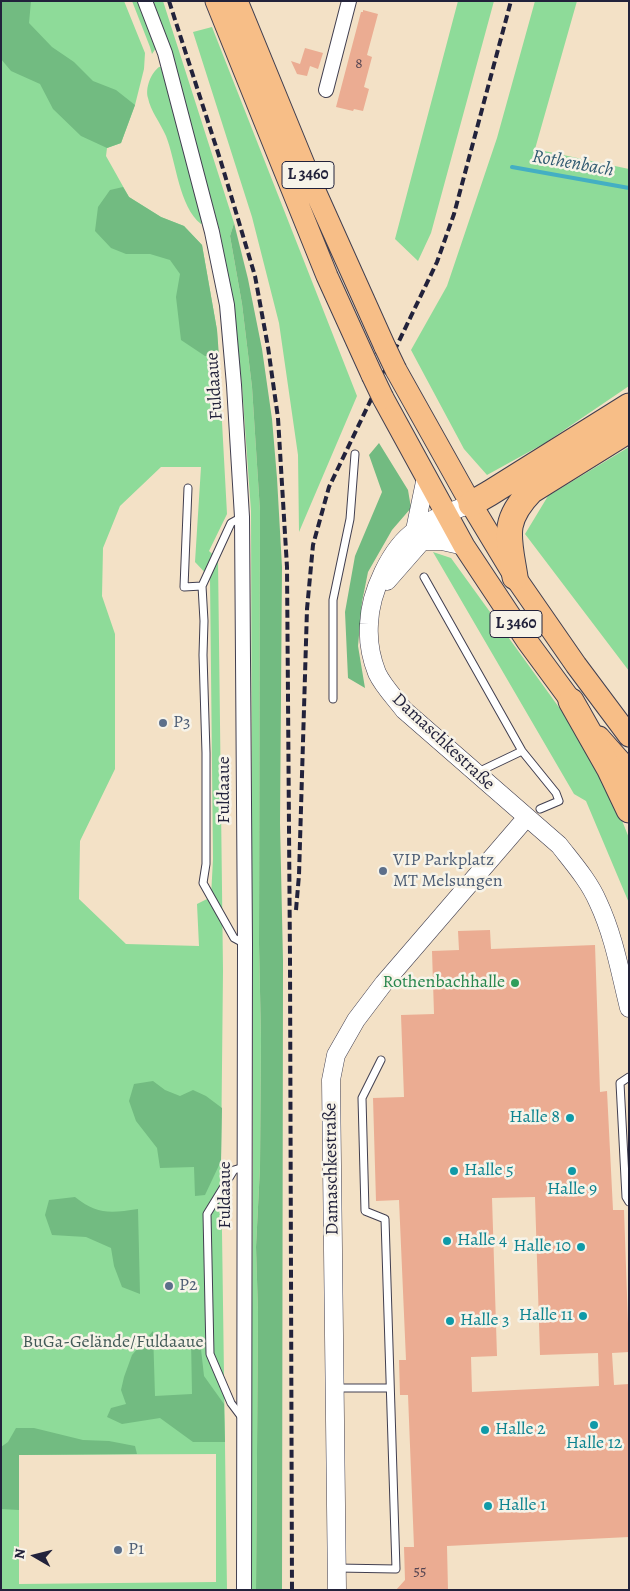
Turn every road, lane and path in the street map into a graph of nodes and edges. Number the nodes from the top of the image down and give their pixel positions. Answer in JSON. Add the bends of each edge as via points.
{"nodes":[{"id":1,"x":145,"y":1,"type":"edge"},
{"id":2,"x":216,"y":1,"type":"edge"},
{"id":3,"x":237,"y":1,"type":"edge"},
{"id":4,"x":349,"y":1,"type":"edge"},
{"id":5,"x":326,"y":90,"type":"dead end"},
{"id":6,"x":629,"y":406,"type":"edge"},
{"id":7,"x":629,"y":430,"type":"edge"},
{"id":8,"x":355,"y":454,"type":"dead end"},
{"id":9,"x":426,"y":477,"type":"junction"},
{"id":10,"x":188,"y":488,"type":"dead end"},
{"id":11,"x":471,"y":504,"type":"junction"},
{"id":12,"x":448,"y":516,"type":"junction"},
{"id":13,"x":242,"y":517,"type":"junction"},
{"id":14,"x":418,"y":536,"type":"junction"},
{"id":15,"x":464,"y":546,"type":"junction"},
{"id":16,"x":424,"y":577,"type":"dead end"},
{"id":17,"x":515,"y":577,"type":"junction"},
{"id":18,"x":202,"y":586,"type":"junction"},
{"id":19,"x":333,"y":699,"type":"dead end"},
{"id":20,"x":570,"y":701,"type":"junction"},
{"id":21,"x":629,"y":736,"type":"edge"},
{"id":22,"x":522,"y":751,"type":"junction"},
{"id":23,"x":629,"y":771,"type":"edge"},
{"id":24,"x":476,"y":773,"type":"junction"},
{"id":25,"x":629,"y":810,"type":"edge"},
{"id":26,"x":534,"y":813,"type":"junction"},
{"id":27,"x":245,"y":944,"type":"junction"},
{"id":28,"x":629,"y":1008,"type":"edge"},
{"id":29,"x":381,"y":1060,"type":"dead end"},
{"id":30,"x":629,"y":1077,"type":"edge"},
{"id":31,"x":244,"y":1167,"type":"junction"},
{"id":32,"x":629,"y":1202,"type":"edge"},
{"id":33,"x":334,"y":1388,"type":"junction"},
{"id":34,"x":390,"y":1388,"type":"junction"},
{"id":35,"x":245,"y":1421,"type":"junction"},
{"id":36,"x":337,"y":1568,"type":"junction"},
{"id":37,"x":244,"y":1590,"type":"edge"},
{"id":38,"x":337,"y":1590,"type":"edge"}],
"edges":[{"from":1,"to":13,"type":"street","name":"Fuldaaue","via":[[165,52],[212,232],[227,305]]},
{"from":2,"to":9,"type":"main road","number":"L 3460","bridge":true,"via":[[327,276],[383,398]]},
{"from":3,"to":11,"type":"main road","number":"L 3460","bridge":true,"via":[[315,192],[385,347]]},
{"from":4,"to":5,"type":"street"},
{"from":6,"to":11,"type":"highway"},
{"from":7,"to":17,"type":"highway","via":[[531,491],[520,503],[509,532]]},
{"from":8,"to":19,"type":"lane","via":[[350,519],[333,600]]},
{"from":9,"to":12,"type":"main road","number":"L 3460"},
{"from":9,"to":14,"type":"street"},
{"from":10,"to":18,"type":"lane","via":[[184,587]]},
{"from":11,"to":12,"type":"street","name":"Damaschkestraße"},
{"from":11,"to":17,"type":"main road","number":"L 3460"},
{"from":12,"to":14,"type":"street","name":"Damaschkestraße"},
{"from":12,"to":15,"type":"main road","number":"L 3460"},
{"from":13,"to":18,"type":"lane","via":[[232,523]]},
{"from":13,"to":27,"type":"street","name":"Fuldaaue"},
{"from":14,"to":15,"type":"street"},
{"from":14,"to":24,"type":"street","name":"Damaschkestraße","via":[[374,598],[369,623],[372,655],[378,674],[404,710]]},
{"from":15,"to":20,"type":"main road","number":"L 3460"},
{"from":16,"to":22,"type":"lane"},
{"from":17,"to":21,"type":"main road","number":"L 3460"},
{"from":18,"to":27,"type":"lane","via":[[206,753],[206,864],[203,883],[234,938]]},
{"from":20,"to":23,"type":"main road","number":"L 3460"},
{"from":20,"to":25,"type":"highway"},
{"from":22,"to":24,"type":"lane"},
{"from":22,"to":26,"type":"lane","via":[[559,801]]},
{"from":24,"to":26,"type":"street","name":"Damaschkestraße"},
{"from":26,"to":28,"type":"street","name":"Damaschkestraße","via":[[598,900],[612,938]]},
{"from":26,"to":33,"type":"street","name":"Damaschkestraße","via":[[384,983],[356,1020],[336,1055],[331,1080]]},
{"from":27,"to":31,"type":"street","name":"Fuldaaue"},
{"from":29,"to":34,"type":"lane","via":[[362,1098],[365,1212],[385,1219]]},
{"from":30,"to":32,"type":"lane","via":[[620,1083],[626,1197]]},
{"from":31,"to":35,"type":"street","name":"Fuldaaue"},
{"from":31,"to":35,"type":"lane","via":[[234,1170],[207,1214],[210,1354],[231,1403]]},
{"from":33,"to":34,"type":"lane"},
{"from":33,"to":36,"type":"street","name":"Damaschkestraße"},
{"from":34,"to":36,"type":"lane","via":[[396,1569]]},
{"from":35,"to":37,"type":"street","name":"Fuldaaue"},
{"from":36,"to":38,"type":"street","name":"Damaschkestraße"}]}
